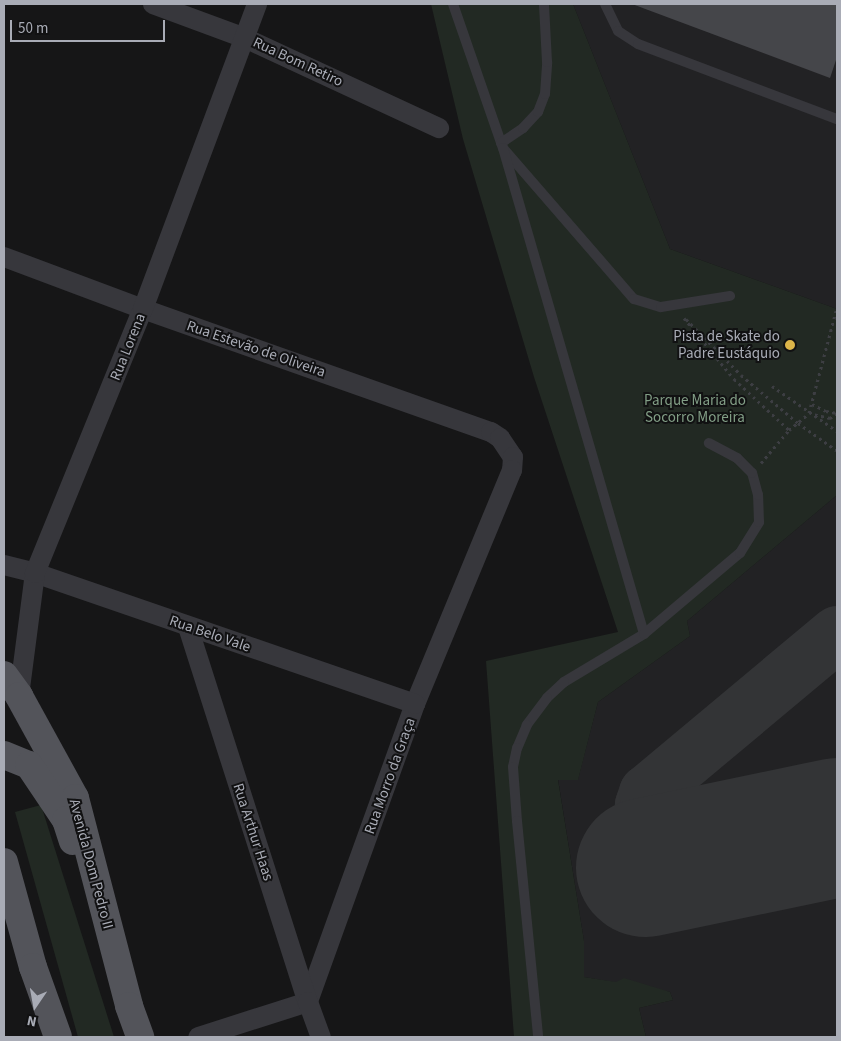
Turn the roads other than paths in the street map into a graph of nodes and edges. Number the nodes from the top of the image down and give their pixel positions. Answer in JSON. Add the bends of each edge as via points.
{"nodes":[{"id":1,"x":153,"y":4,"type":"edge"},
{"id":2,"x":257,"y":4,"type":"edge"},
{"id":3,"x":453,"y":4,"type":"edge"},
{"id":4,"x":544,"y":4,"type":"edge"},
{"id":5,"x":605,"y":4,"type":"edge"},
{"id":6,"x":245,"y":38,"type":"junction"},
{"id":7,"x":837,"y":119,"type":"edge"},
{"id":8,"x":440,"y":128,"type":"dead end"},
{"id":9,"x":502,"y":145,"type":"junction"},
{"id":10,"x":4,"y":257,"type":"edge"},
{"id":11,"x":730,"y":296,"type":"dead end"},
{"id":12,"x":143,"y":310,"type":"junction"},
{"id":13,"x":708,"y":443,"type":"dead end"},
{"id":14,"x":506,"y":445,"type":"joint"},
{"id":15,"x":4,"y":565,"type":"edge"},
{"id":16,"x":36,"y":573,"type":"junction"},
{"id":17,"x":188,"y":626,"type":"junction"},
{"id":18,"x":644,"y":634,"type":"junction"},
{"id":19,"x":11,"y":685,"type":"edge"},
{"id":20,"x":416,"y":704,"type":"junction"},
{"id":21,"x":4,"y":755,"type":"edge"},
{"id":22,"x":4,"y":862,"type":"edge"},
{"id":23,"x":308,"y":1002,"type":"junction"},
{"id":24,"x":129,"y":1006,"type":"junction"},
{"id":25,"x":58,"y":1037,"type":"edge"},
{"id":26,"x":140,"y":1037,"type":"edge"},
{"id":27,"x":198,"y":1037,"type":"edge"},
{"id":28,"x":321,"y":1037,"type":"edge"},
{"id":29,"x":538,"y":1037,"type":"edge"}],
"edges":[{"from":1,"to":6,"type":"street","name":"Rua Bom Retiro"},
{"from":2,"to":6,"type":"street","name":"Rua Lorena"},
{"from":3,"to":9,"type":"lane"},
{"from":4,"to":9,"type":"lane","via":[[547,62],[544,94],[538,112]]},
{"from":5,"to":7,"type":"lane","via":[[618,31],[638,44]]},
{"from":6,"to":8,"type":"street","name":"Rua Bom Retiro"},
{"from":6,"to":12,"type":"street","name":"Rua Lorena"},
{"from":9,"to":11,"type":"lane","via":[[634,299],[661,307],[674,307]]},
{"from":9,"to":18,"type":"lane"},
{"from":10,"to":12,"type":"street","name":"Rua Estevão de Oliveira"},
{"from":12,"to":14,"type":"street","name":"Rua Estevão de Oliveira","via":[[491,432]]},
{"from":12,"to":16,"type":"street","name":"Rua Lorena"},
{"from":13,"to":18,"type":"lane","via":[[737,458],[752,473],[758,495],[759,522],[740,553]]},
{"from":14,"to":20,"type":"street","name":"Rua Morro da Graça","via":[[512,457],[512,470]]},
{"from":15,"to":16,"type":"street","name":"Rua Belo Vale"},
{"from":16,"to":17,"type":"street","name":"Rua Belo Vale"},
{"from":16,"to":19,"type":"street","name":"Rua Lorena"},
{"from":17,"to":20,"type":"street","name":"Rua Belo Vale"},
{"from":17,"to":23,"type":"street","name":"Rua Arthur Haas"},
{"from":18,"to":29,"type":"lane","via":[[564,682],[527,725],[517,748],[513,767]]},
{"from":19,"to":24,"type":"main road","name":"Avenida Dom Pedro II","via":[[76,798]]},
{"from":20,"to":23,"type":"street","name":"Rua Morro da Graça"},
{"from":21,"to":24,"type":"main road","via":[[29,765],[66,820]]},
{"from":22,"to":25,"type":"main road","via":[[33,967]]},
{"from":23,"to":27,"type":"street"},
{"from":23,"to":28,"type":"street","name":"Rua Arthur Haas"},
{"from":24,"to":26,"type":"main road","name":"Avenida Dom Pedro II"}]}
